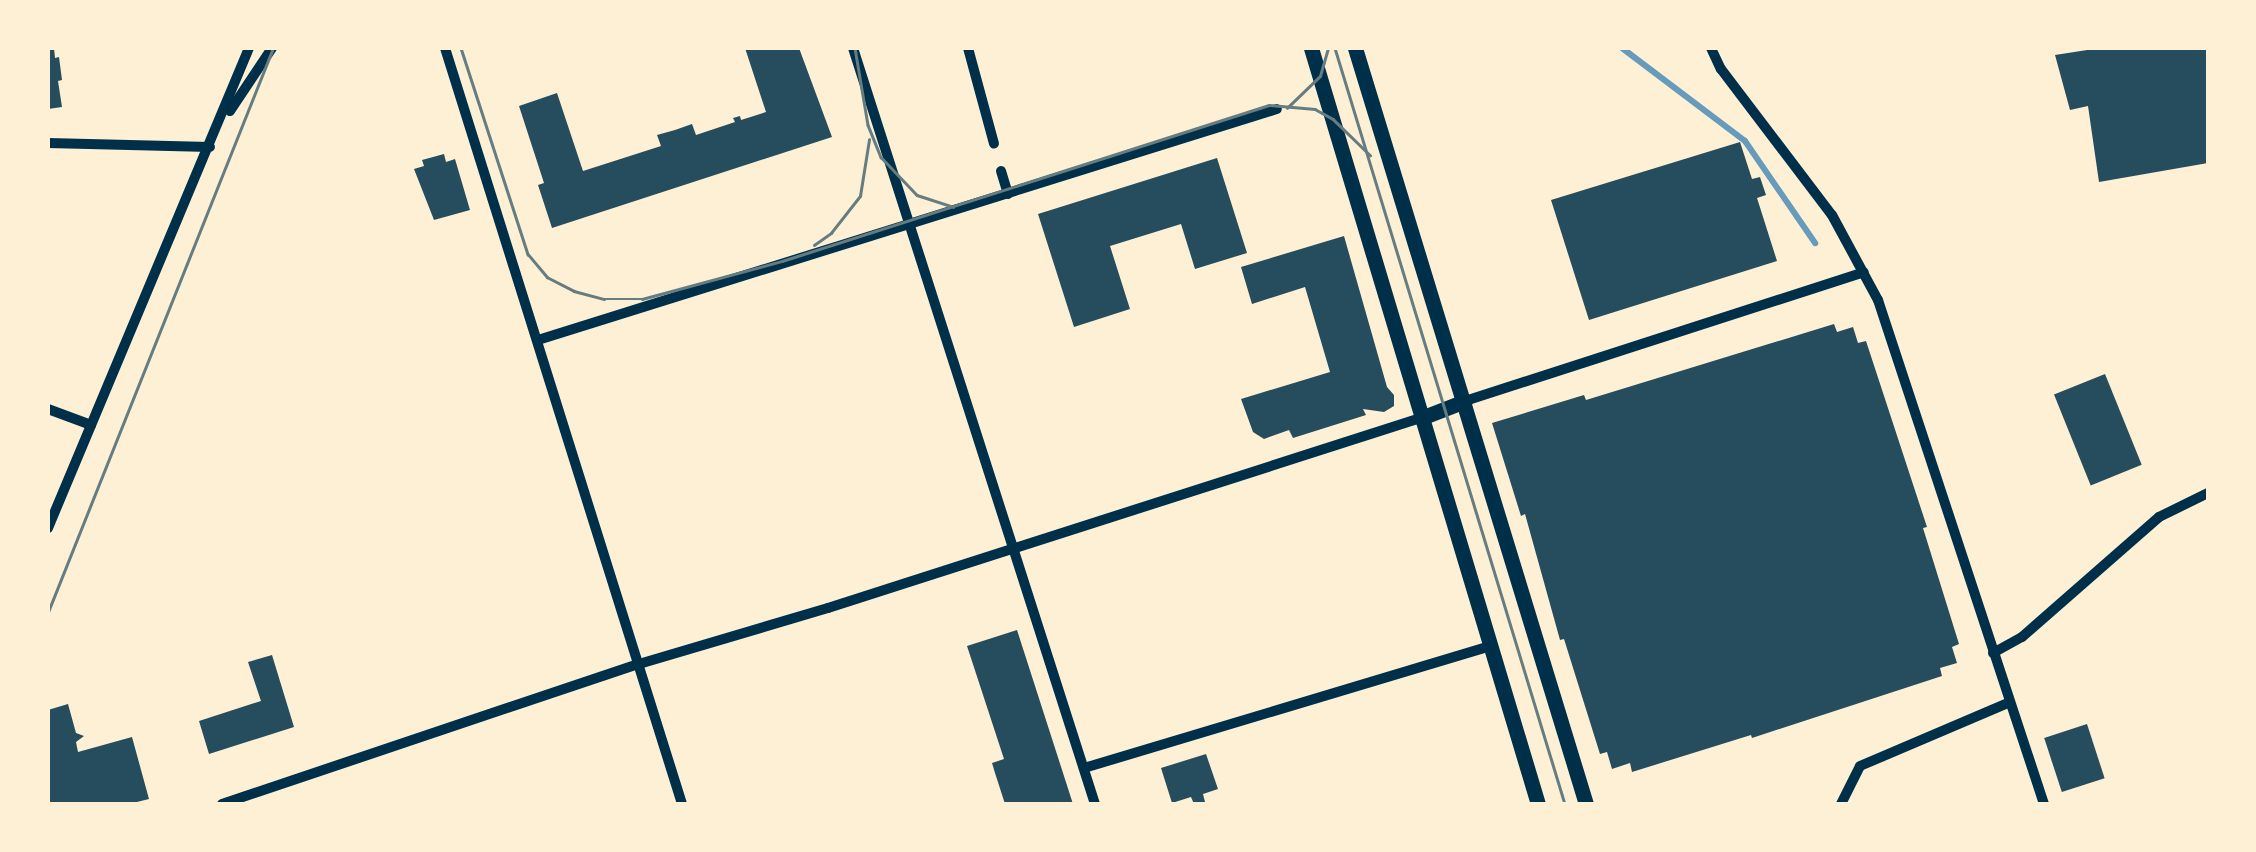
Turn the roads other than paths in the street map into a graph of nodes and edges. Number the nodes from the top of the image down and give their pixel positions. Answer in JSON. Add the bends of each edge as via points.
{"nodes":[{"id":1,"x":250,"y":48,"type":"edge"},
{"id":2,"x":272,"y":48,"type":"edge"},
{"id":3,"x":445,"y":48,"type":"edge"},
{"id":4,"x":853,"y":48,"type":"edge"},
{"id":5,"x":968,"y":48,"type":"edge"},
{"id":6,"x":1310,"y":48,"type":"edge"},
{"id":7,"x":1355,"y":48,"type":"edge"},
{"id":8,"x":1712,"y":48,"type":"edge"},
{"id":9,"x":1278,"y":109,"type":"dead end"},
{"id":10,"x":216,"y":133,"type":"junction"},
{"id":11,"x":48,"y":142,"type":"edge"},
{"id":12,"x":994,"y":144,"type":"dead end"},
{"id":13,"x":210,"y":147,"type":"junction"},
{"id":14,"x":1002,"y":171,"type":"dead end"},
{"id":15,"x":1008,"y":194,"type":"junction"},
{"id":16,"x":909,"y":224,"type":"junction"},
{"id":17,"x":1864,"y":272,"type":"junction"},
{"id":18,"x":538,"y":340,"type":"junction"},
{"id":19,"x":1465,"y":401,"type":"junction"},
{"id":20,"x":48,"y":409,"type":"edge"},
{"id":21,"x":1421,"y":418,"type":"junction"},
{"id":22,"x":91,"y":425,"type":"junction"},
{"id":23,"x":2208,"y":493,"type":"edge"},
{"id":24,"x":48,"y":528,"type":"edge"},
{"id":25,"x":1013,"y":548,"type":"junction"},
{"id":26,"x":1490,"y":646,"type":"junction"},
{"id":27,"x":1993,"y":653,"type":"junction"},
{"id":28,"x":638,"y":664,"type":"junction"},
{"id":29,"x":2010,"y":702,"type":"junction"},
{"id":30,"x":1084,"y":768,"type":"junction"},
{"id":31,"x":222,"y":804,"type":"edge"},
{"id":32,"x":682,"y":804,"type":"edge"},
{"id":33,"x":1095,"y":804,"type":"edge"},
{"id":34,"x":1538,"y":804,"type":"edge"},
{"id":35,"x":1586,"y":804,"type":"edge"},
{"id":36,"x":1842,"y":804,"type":"edge"},
{"id":37,"x":2044,"y":804,"type":"edge"}],
"edges":[{"from":1,"to":10,"type":"street"},
{"from":2,"to":10,"type":"street"},
{"from":3,"to":18,"type":"street"},
{"from":4,"to":16,"type":"street"},
{"from":5,"to":12,"type":"street"},
{"from":6,"to":21,"type":"main road"},
{"from":7,"to":19,"type":"main road"},
{"from":8,"to":17,"type":"street","via":[[1832,215]]},
{"from":9,"to":15,"type":"street"},
{"from":10,"to":13,"type":"street"},
{"from":11,"to":13,"type":"street"},
{"from":13,"to":22,"type":"street"},
{"from":14,"to":15,"type":"street"},
{"from":15,"to":16,"type":"street"},
{"from":16,"to":18,"type":"street"},
{"from":16,"to":25,"type":"street"},
{"from":17,"to":19,"type":"street"},
{"from":17,"to":27,"type":"street"},
{"from":18,"to":28,"type":"street"},
{"from":19,"to":21,"type":"main road"},
{"from":19,"to":35,"type":"main road"},
{"from":20,"to":22,"type":"street"},
{"from":21,"to":25,"type":"street"},
{"from":21,"to":26,"type":"main road"},
{"from":22,"to":24,"type":"street"},
{"from":23,"to":27,"type":"street","via":[[2159,517],[2022,637]]},
{"from":25,"to":28,"type":"street"},
{"from":25,"to":30,"type":"street"},
{"from":26,"to":30,"type":"street"},
{"from":26,"to":34,"type":"main road"},
{"from":27,"to":29,"type":"street"},
{"from":28,"to":31,"type":"street"},
{"from":28,"to":32,"type":"street"},
{"from":29,"to":36,"type":"street","via":[[1860,766]]},
{"from":29,"to":37,"type":"street"},
{"from":30,"to":33,"type":"street"}]}
